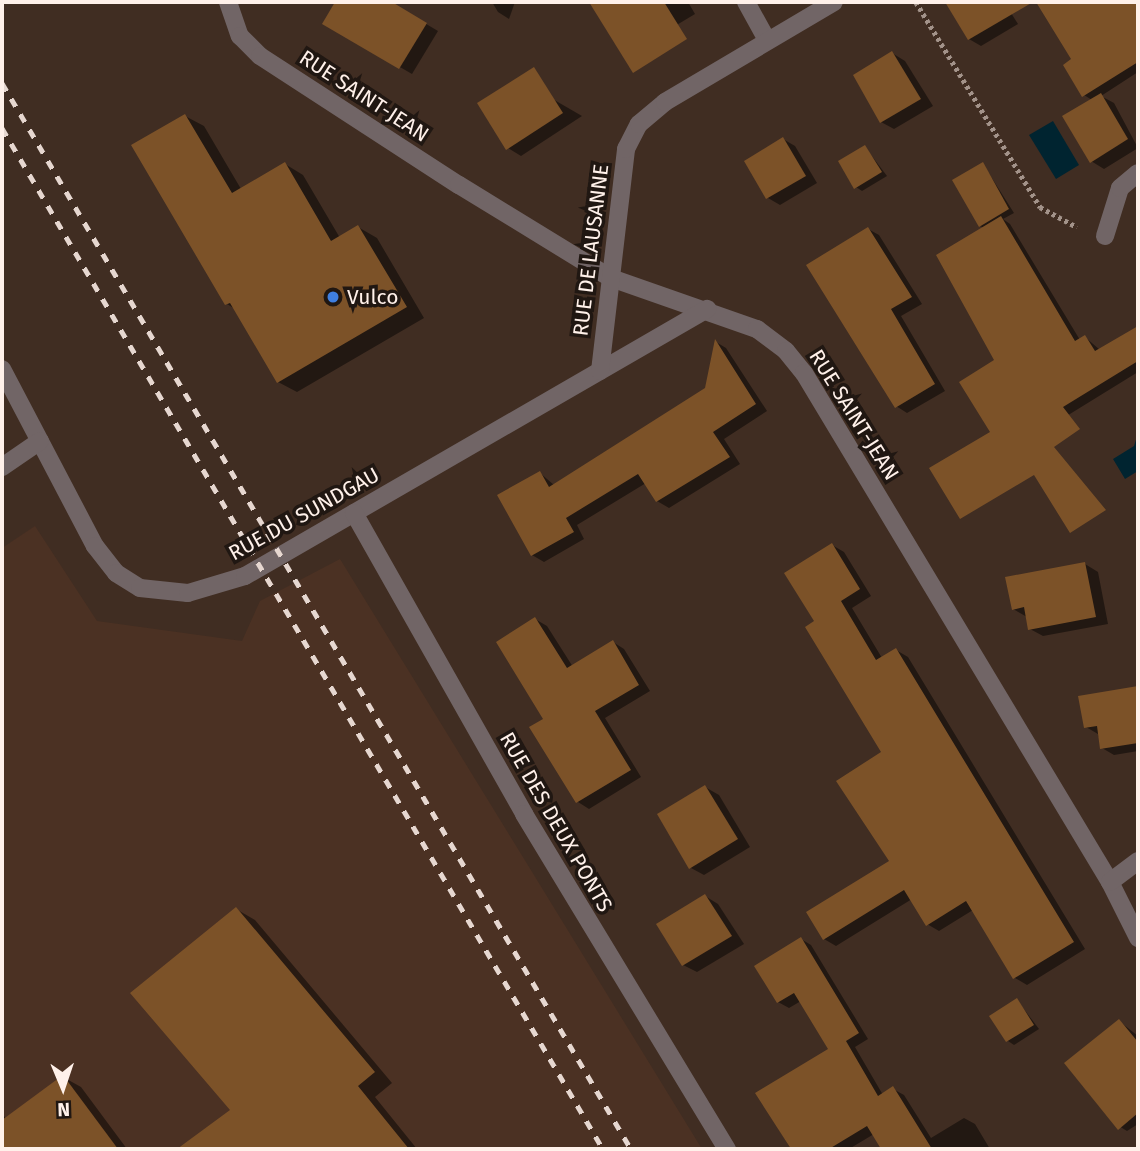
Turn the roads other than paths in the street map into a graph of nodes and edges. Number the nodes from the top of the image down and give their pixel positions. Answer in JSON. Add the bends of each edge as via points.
{"nodes":[{"id":1,"x":228,"y":2,"type":"edge"},
{"id":2,"x":746,"y":2,"type":"edge"},
{"id":3,"x":834,"y":2,"type":"edge"},
{"id":4,"x":767,"y":40,"type":"junction"},
{"id":5,"x":1138,"y":173,"type":"edge"},
{"id":6,"x":1105,"y":236,"type":"road end"},
{"id":7,"x":611,"y":278,"type":"junction"},
{"id":8,"x":707,"y":309,"type":"junction"},
{"id":9,"x":2,"y":369,"type":"edge"},
{"id":10,"x":600,"y":371,"type":"junction"},
{"id":11,"x":40,"y":441,"type":"junction"},
{"id":12,"x":2,"y":467,"type":"edge"},
{"id":13,"x":354,"y":513,"type":"junction"},
{"id":14,"x":1138,"y":861,"type":"edge"},
{"id":15,"x":1110,"y":882,"type":"junction"},
{"id":16,"x":1138,"y":938,"type":"edge"},
{"id":17,"x":727,"y":1149,"type":"edge"}],
"edges":[{"from":1,"to":7,"type":"street","name":"RUE SAINT-JEAN","via":[[240,36],[260,56]]},
{"from":2,"to":4,"type":"street"},
{"from":3,"to":4,"type":"street","name":"RUE DE LAUSANNE"},
{"from":4,"to":7,"type":"street","name":"RUE DE LAUSANNE","via":[[666,102],[639,124],[626,149]]},
{"from":5,"to":6,"type":"street","via":[[1120,188]]},
{"from":7,"to":8,"type":"street","name":"RUE SAINT-JEAN"},
{"from":7,"to":10,"type":"street","name":"RUE DE LAUSANNE"},
{"from":8,"to":10,"type":"street","name":"RUE DU SUNDGAU"},
{"from":8,"to":15,"type":"street","name":"RUE SAINT-JEAN","via":[[757,328],[804,373]]},
{"from":9,"to":11,"type":"street","name":"RUE DU SUNDGAU"},
{"from":10,"to":13,"type":"street","name":"RUE DU SUNDGAU"},
{"from":11,"to":12,"type":"street"},
{"from":11,"to":13,"type":"street","name":"RUE DU SUNDGAU","via":[[95,546],[116,573],[141,588],[188,593],[215,587],[245,576]]},
{"from":13,"to":17,"type":"street","name":"RUE DES DEUX PONTS","via":[[524,814]]},
{"from":14,"to":15,"type":"street"},
{"from":15,"to":16,"type":"street","name":"RUE SAINT-JEAN"}]}
